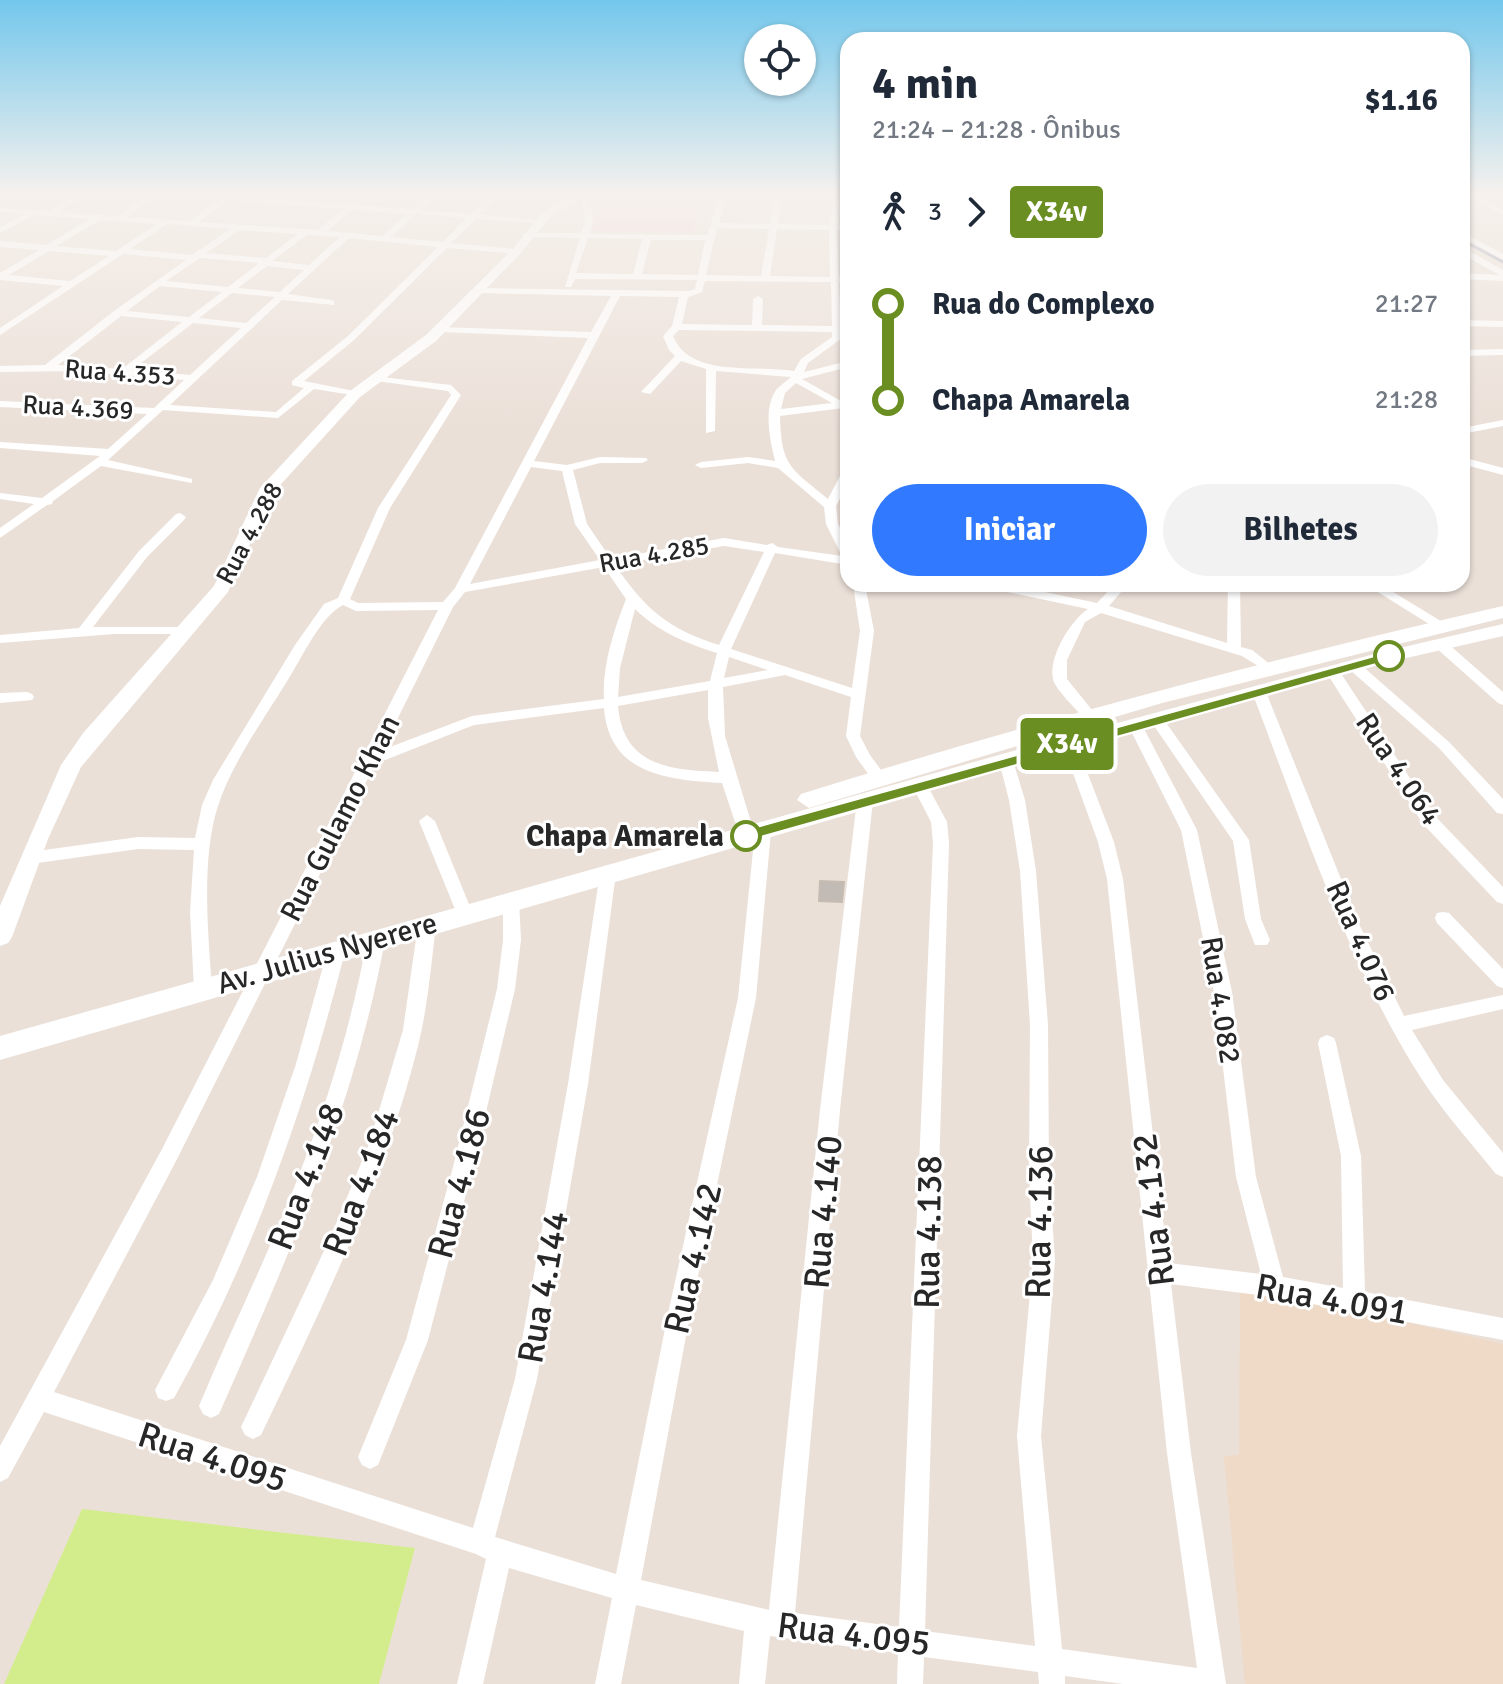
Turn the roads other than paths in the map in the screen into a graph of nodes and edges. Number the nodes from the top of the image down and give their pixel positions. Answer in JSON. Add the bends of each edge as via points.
{"nodes":[{"id":1,"x":87,"y":274,"type":"edge"},
{"id":2,"x":171,"y":274,"type":"edge"},
{"id":3,"x":249,"y":274,"type":"edge"},
{"id":4,"x":306,"y":274,"type":"edge"},
{"id":5,"x":416,"y":274,"type":"edge"},
{"id":6,"x":494,"y":274,"type":"edge"},
{"id":7,"x":638,"y":274,"type":"edge"},
{"id":8,"x":703,"y":274,"type":"edge"},
{"id":9,"x":766,"y":274,"type":"edge"},
{"id":10,"x":833,"y":274,"type":"edge"},
{"id":11,"x":1470,"y":275,"type":"edge"},
{"id":12,"x":571,"y":276,"type":"joint"},
{"id":13,"x":1503,"y":276,"type":"edge"},
{"id":14,"x":0,"y":277,"type":"edge"},
{"id":15,"x":637,"y":277,"type":"junction"},
{"id":16,"x":702,"y":278,"type":"junction"},
{"id":17,"x":765,"y":279,"type":"junction"},
{"id":18,"x":833,"y":280,"type":"junction"},
{"id":19,"x":840,"y":280,"type":"edge"},
{"id":20,"x":158,"y":283,"type":"junction"},
{"id":21,"x":71,"y":284,"type":"junction"},
{"id":22,"x":228,"y":290,"type":"junction"},
{"id":23,"x":476,"y":291,"type":"junction"},
{"id":24,"x":566,"y":294,"type":"junction"},
{"id":25,"x":616,"y":294,"type":"junction"},
{"id":26,"x":684,"y":295,"type":"junction"},
{"id":27,"x":283,"y":296,"type":"junction"},
{"id":28,"x":758,"y":299,"type":"dead end"},
{"id":29,"x":331,"y":303,"type":"dead end"},
{"id":30,"x":117,"y":313,"type":"junction"},
{"id":31,"x":0,"y":315,"type":"edge"},
{"id":32,"x":22,"y":317,"type":"junction"},
{"id":33,"x":190,"y":320,"type":"junction"},
{"id":34,"x":1470,"y":323,"type":"edge"},
{"id":35,"x":1503,"y":324,"type":"edge"},
{"id":36,"x":250,"y":326,"type":"junction"},
{"id":37,"x":677,"y":327,"type":"junction"},
{"id":38,"x":757,"y":327,"type":"junction"},
{"id":39,"x":441,"y":329,"type":"junction"},
{"id":40,"x":840,"y":330,"type":"edge"},
{"id":41,"x":0,"y":332,"type":"edge"},
{"id":42,"x":595,"y":335,"type":"junction"},
{"id":43,"x":840,"y":337,"type":"edge"},
{"id":44,"x":840,"y":338,"type":"edge"},
{"id":45,"x":1503,"y":352,"type":"edge"},
{"id":46,"x":1470,"y":353,"type":"edge"},
{"id":47,"x":680,"y":357,"type":"junction"},
{"id":48,"x":840,"y":366,"type":"edge"},
{"id":49,"x":48,"y":368,"type":"junction"},
{"id":50,"x":711,"y":368,"type":"junction"},
{"id":51,"x":0,"y":369,"type":"edge"},
{"id":52,"x":126,"y":370,"type":"junction"},
{"id":53,"x":796,"y":377,"type":"junction"},
{"id":54,"x":192,"y":378,"type":"junction"},
{"id":55,"x":377,"y":378,"type":"junction"},
{"id":56,"x":311,"y":387,"type":"junction"},
{"id":57,"x":646,"y":392,"type":"dead end"},
{"id":58,"x":355,"y":394,"type":"junction"},
{"id":59,"x":0,"y":404,"type":"edge"},
{"id":60,"x":840,"y":404,"type":"edge"},
{"id":61,"x":840,"y":406,"type":"edge"},
{"id":62,"x":158,"y":409,"type":"junction"},
{"id":63,"x":775,"y":413,"type":"junction"},
{"id":64,"x":1503,"y":423,"type":"edge"},
{"id":65,"x":1470,"y":429,"type":"edge"},
{"id":66,"x":710,"y":431,"type":"dead end"},
{"id":67,"x":0,"y":445,"type":"edge"},
{"id":68,"x":111,"y":453,"type":"junction"},
{"id":69,"x":642,"y":460,"type":"dead end"},
{"id":70,"x":100,"y":462,"type":"junction"},
{"id":71,"x":1470,"y":462,"type":"edge"},
{"id":72,"x":525,"y":463,"type":"junction"},
{"id":73,"x":701,"y":465,"type":"dead end"},
{"id":74,"x":782,"y":465,"type":"junction"},
{"id":75,"x":567,"y":468,"type":"junction"},
{"id":76,"x":1503,"y":472,"type":"edge"},
{"id":77,"x":188,"y":481,"type":"dead end"},
{"id":78,"x":840,"y":487,"type":"edge"},
{"id":79,"x":0,"y":496,"type":"edge"},
{"id":80,"x":48,"y":502,"type":"junction"},
{"id":81,"x":830,"y":506,"type":"junction"},
{"id":82,"x":180,"y":517,"type":"dead end"},
{"id":83,"x":0,"y":534,"type":"edge"},
{"id":84,"x":840,"y":541,"type":"edge"},
{"id":85,"x":772,"y":547,"type":"junction"},
{"id":86,"x":840,"y":557,"type":"edge"},
{"id":87,"x":606,"y":562,"type":"junction"},
{"id":88,"x":461,"y":589,"type":"junction"},
{"id":89,"x":860,"y":592,"type":"edge"},
{"id":90,"x":1034,"y":592,"type":"edge"},
{"id":91,"x":1115,"y":592,"type":"edge"},
{"id":92,"x":1234,"y":592,"type":"edge"},
{"id":93,"x":1377,"y":592,"type":"edge"},
{"id":94,"x":1381,"y":592,"type":"edge"},
{"id":95,"x":1383,"y":594,"type":"junction"},
{"id":96,"x":632,"y":599,"type":"junction"},
{"id":97,"x":343,"y":600,"type":"junction"},
{"id":98,"x":447,"y":606,"type":"junction"},
{"id":99,"x":1100,"y":608,"type":"junction"},
{"id":100,"x":1503,"y":612,"type":"edge"},
{"id":101,"x":84,"y":630,"type":"junction"},
{"id":102,"x":1503,"y":630,"type":"edge"},
{"id":103,"x":184,"y":631,"type":"junction"},
{"id":104,"x":1441,"y":635,"type":"junction"},
{"id":105,"x":0,"y":639,"type":"edge"},
{"id":106,"x":1234,"y":649,"type":"junction"},
{"id":107,"x":725,"y":651,"type":"junction"},
{"id":108,"x":1268,"y":668,"type":"junction"},
{"id":109,"x":1344,"y":669,"type":"junction"},
{"id":110,"x":785,"y":671,"type":"junction"},
{"id":111,"x":716,"y":682,"type":"junction"},
{"id":112,"x":1259,"y":692,"type":"junction"},
{"id":113,"x":857,"y":694,"type":"junction"},
{"id":114,"x":27,"y":697,"type":"dead end"},
{"id":115,"x":0,"y":698,"type":"edge"},
{"id":116,"x":1503,"y":700,"type":"edge"},
{"id":117,"x":609,"y":702,"type":"junction"},
{"id":118,"x":1089,"y":715,"type":"junction"},
{"id":119,"x":1146,"y":722,"type":"junction"},
{"id":120,"x":1069,"y":743,"type":"junction"},
{"id":121,"x":370,"y":760,"type":"junction"},
{"id":122,"x":1006,"y":761,"type":"junction"},
{"id":123,"x":727,"y":778,"type":"junction"},
{"id":124,"x":879,"y":778,"type":"junction"},
{"id":125,"x":920,"y":785,"type":"junction"},
{"id":126,"x":865,"y":800,"type":"junction"},
{"id":127,"x":1503,"y":809,"type":"edge"},
{"id":128,"x":427,"y":821,"type":"dead end"},
{"id":129,"x":753,"y":826,"type":"junction"},
{"id":130,"x":202,"y":844,"type":"junction"},
{"id":131,"x":30,"y":858,"type":"junction"},
{"id":132,"x":608,"y":873,"type":"junction"},
{"id":133,"x":1503,"y":898,"type":"edge"},
{"id":134,"x":511,"y":901,"type":"junction"},
{"id":135,"x":465,"y":914,"type":"junction"},
{"id":136,"x":1443,"y":918,"type":"dead end"},
{"id":137,"x":427,"y":925,"type":"junction"},
{"id":138,"x":0,"y":937,"type":"edge"},
{"id":139,"x":376,"y":940,"type":"junction"},
{"id":140,"x":1261,"y":940,"type":"dead end"},
{"id":141,"x":336,"y":952,"type":"junction"},
{"id":142,"x":261,"y":972,"type":"junction"},
{"id":143,"x":1503,"y":981,"type":"edge"},
{"id":144,"x":203,"y":988,"type":"junction"},
{"id":145,"x":1503,"y":1002,"type":"edge"},
{"id":146,"x":1399,"y":1025,"type":"junction"},
{"id":147,"x":1327,"y":1043,"type":"dead end"},
{"id":148,"x":0,"y":1048,"type":"edge"},
{"id":149,"x":1499,"y":1157,"type":"edge"},
{"id":150,"x":1161,"y":1272,"type":"junction"},
{"id":151,"x":1275,"y":1286,"type":"junction"},
{"id":152,"x":1354,"y":1300,"type":"junction"},
{"id":153,"x":1503,"y":1329,"type":"edge"},
{"id":154,"x":166,"y":1390,"type":"dead end"},
{"id":155,"x":37,"y":1398,"type":"junction"},
{"id":156,"x":211,"y":1406,"type":"dead end"},
{"id":157,"x":253,"y":1427,"type":"dead end"},
{"id":158,"x":370,"y":1457,"type":"dead end"},
{"id":159,"x":0,"y":1470,"type":"edge"},
{"id":160,"x":490,"y":1548,"type":"junction"},
{"id":161,"x":624,"y":1589,"type":"junction"},
{"id":162,"x":770,"y":1622,"type":"junction"},
{"id":163,"x":912,"y":1639,"type":"junction"},
{"id":164,"x":1051,"y":1672,"type":"edge"},
{"id":165,"x":470,"y":1684,"type":"edge"},
{"id":166,"x":608,"y":1684,"type":"edge"},
{"id":167,"x":752,"y":1684,"type":"edge"},
{"id":168,"x":910,"y":1684,"type":"edge"},
{"id":169,"x":1213,"y":1684,"type":"edge"}],
"edges":[{"from":1,"to":21,"type":"street"},
{"from":2,"to":20,"type":"street"},
{"from":3,"to":22,"type":"street"},
{"from":4,"to":27,"type":"street"},
{"from":5,"to":56,"type":"street","via":[[296,384]]},
{"from":6,"to":23,"type":"street","name":"Rua 4.288"},
{"from":7,"to":15,"type":"street"},
{"from":8,"to":16,"type":"street"},
{"from":9,"to":17,"type":"street"},
{"from":10,"to":18,"type":"street"},
{"from":11,"to":13,"type":"street"},
{"from":12,"to":15,"type":"street"},
{"from":12,"to":24,"type":"street"},
{"from":14,"to":21,"type":"street"},
{"from":15,"to":16,"type":"street"},
{"from":16,"to":17,"type":"street"},
{"from":16,"to":26,"type":"street","via":[[696,292]]},
{"from":17,"to":18,"type":"street"},
{"from":18,"to":19,"type":"street"},
{"from":18,"to":40,"type":"street"},
{"from":20,"to":22,"type":"street"},
{"from":20,"to":30,"type":"street"},
{"from":21,"to":32,"type":"street"},
{"from":22,"to":27,"type":"street"},
{"from":22,"to":33,"type":"street"},
{"from":23,"to":24,"type":"street"},
{"from":23,"to":39,"type":"street","name":"Rua 4.288"},
{"from":24,"to":25,"type":"street"},
{"from":25,"to":26,"type":"street"},
{"from":25,"to":42,"type":"street","name":"Rua Gulamo Khan"},
{"from":26,"to":37,"type":"street"},
{"from":27,"to":29,"type":"street"},
{"from":27,"to":36,"type":"street"},
{"from":28,"to":38,"type":"street"},
{"from":30,"to":33,"type":"street"},
{"from":30,"to":49,"type":"street"},
{"from":31,"to":32,"type":"street"},
{"from":32,"to":41,"type":"street"},
{"from":33,"to":36,"type":"street"},
{"from":33,"to":52,"type":"street"},
{"from":34,"to":35,"type":"street"},
{"from":36,"to":54,"type":"street"},
{"from":37,"to":38,"type":"street"},
{"from":37,"to":47,"type":"street","via":[[668,336]]},
{"from":38,"to":43,"type":"street"},
{"from":39,"to":42,"type":"street"},
{"from":39,"to":55,"type":"street","name":"Rua 4.288"},
{"from":42,"to":72,"type":"street","name":"Rua Gulamo Khan"},
{"from":44,"to":53,"type":"street","via":[[804,361]]},
{"from":45,"to":46,"type":"street"},
{"from":47,"to":50,"type":"street"},
{"from":47,"to":57,"type":"street"},
{"from":48,"to":53,"type":"street"},
{"from":49,"to":51,"type":"street","name":"Rua 4.353"},
{"from":49,"to":52,"type":"street","name":"Rua 4.353"},
{"from":50,"to":53,"type":"street","via":[[772,368]]},
{"from":50,"to":66,"type":"street"},
{"from":52,"to":54,"type":"street","name":"Rua 4.353"},
{"from":53,"to":60,"type":"street"},
{"from":53,"to":63,"type":"street","via":[[780,392]]},
{"from":54,"to":62,"type":"street"},
{"from":55,"to":58,"type":"street","name":"Rua 4.288"},
{"from":55,"to":97,"type":"street","via":[[451,388],[456,395],[384,508]]},
{"from":56,"to":58,"type":"street"},
{"from":56,"to":62,"type":"street","name":"Rua 4.369","via":[[278,415]]},
{"from":58,"to":103,"type":"street","name":"Rua 4.288","via":[[266,491],[232,572]]},
{"from":59,"to":62,"type":"street","name":"Rua 4.369"},
{"from":61,"to":63,"type":"street"},
{"from":62,"to":68,"type":"street"},
{"from":63,"to":74,"type":"street"},
{"from":64,"to":65,"type":"street"},
{"from":67,"to":68,"type":"street"},
{"from":68,"to":70,"type":"street"},
{"from":69,"to":75,"type":"street","via":[[600,460]]},
{"from":70,"to":77,"type":"street"},
{"from":70,"to":80,"type":"street"},
{"from":71,"to":76,"type":"street"},
{"from":72,"to":75,"type":"street"},
{"from":72,"to":88,"type":"street","name":"Rua Gulamo Khan"},
{"from":73,"to":74,"type":"street","via":[[748,460]]},
{"from":74,"to":81,"type":"street"},
{"from":75,"to":87,"type":"street","via":[[581,524]]},
{"from":78,"to":81,"type":"street"},
{"from":79,"to":80,"type":"street"},
{"from":80,"to":83,"type":"street"},
{"from":81,"to":84,"type":"street"},
{"from":82,"to":101,"type":"street","via":[[143,554]]},
{"from":85,"to":86,"type":"street","name":"Rua 4.285"},
{"from":85,"to":87,"type":"street","name":"Rua 4.285","via":[[724,542]]},
{"from":85,"to":107,"type":"street"},
{"from":87,"to":88,"type":"street","name":"Rua 4.285"},
{"from":87,"to":96,"type":"street"},
{"from":88,"to":98,"type":"street","name":"Rua Gulamo Khan"},
{"from":89,"to":113,"type":"street","via":[[867,631]]},
{"from":90,"to":99,"type":"street"},
{"from":91,"to":99,"type":"street"},
{"from":92,"to":106,"type":"street"},
{"from":93,"to":95,"type":"street"},
{"from":94,"to":95,"type":"street"},
{"from":95,"to":104,"type":"street"},
{"from":96,"to":107,"type":"street","via":[[669,631]]},
{"from":96,"to":117,"type":"street","via":[[618,637]]},
{"from":97,"to":98,"type":"street","via":[[356,607]]},
{"from":97,"to":130,"type":"street","via":[[329,607],[300,648],[221,780]]},
{"from":98,"to":121,"type":"street","name":"Rua Gulamo Khan"},
{"from":99,"to":106,"type":"street"},
{"from":99,"to":118,"type":"street","via":[[1080,620],[1058,672]]},
{"from":100,"to":104,"type":"main road","name":"Av. Julius Nyerere"},
{"from":101,"to":103,"type":"street"},
{"from":101,"to":105,"type":"street","via":[[57,637]]},
{"from":102,"to":104,"type":"main road","name":"Av. Julius Nyerere"},
{"from":103,"to":131,"type":"street","name":"Rua 4.288","via":[[71,765]]},
{"from":104,"to":108,"type":"main road","name":"Av. Julius Nyerere"},
{"from":104,"to":109,"type":"main road","name":"Av. Julius Nyerere"},
{"from":104,"to":116,"type":"street"},
{"from":106,"to":108,"type":"street"},
{"from":107,"to":110,"type":"street"},
{"from":107,"to":111,"type":"street"},
{"from":108,"to":118,"type":"main road","name":"Av. Julius Nyerere"},
{"from":109,"to":112,"type":"main road","name":"Av. Julius Nyerere"},
{"from":109,"to":127,"type":"street","via":[[1444,745]]},
{"from":109,"to":133,"type":"street","name":"Rua 4.064","via":[[1429,820]]},
{"from":110,"to":111,"type":"street"},
{"from":110,"to":113,"type":"street"},
{"from":111,"to":117,"type":"street"},
{"from":111,"to":123,"type":"street"},
{"from":112,"to":119,"type":"main road","name":"Av. Julius Nyerere"},
{"from":112,"to":146,"type":"street","name":"Rua 4.076","via":[[1338,892]]},
{"from":113,"to":124,"type":"street","via":[[853,736]]},
{"from":114,"to":115,"type":"street"},
{"from":117,"to":121,"type":"street","via":[[462,724]]},
{"from":117,"to":123,"type":"street","via":[[626,746],[643,764],[671,773]]},
{"from":118,"to":124,"type":"main road","name":"Av. Julius Nyerere"},
{"from":119,"to":120,"type":"main road","name":"Av. Julius Nyerere"},
{"from":119,"to":140,"type":"street","via":[[1241,840]]},
{"from":119,"to":151,"type":"street","name":"Rua 4.082","via":[[1189,830],[1223,992],[1246,1177]]},
{"from":120,"to":122,"type":"main road","name":"Av. Julius Nyerere"},
{"from":120,"to":150,"type":"street","name":"Rua 4.132","via":[[1115,879]]},
{"from":121,"to":142,"type":"street","name":"Rua Gulamo Khan"},
{"from":122,"to":125,"type":"main road","name":"Av. Julius Nyerere"},
{"from":122,"to":164,"type":"street","name":"Rua 4.136","via":[[1028,871],[1039,1025],[1044,1260],[1029,1436]]},
{"from":123,"to":129,"type":"street"},
{"from":124,"to":129,"type":"main road","name":"Av. Julius Nyerere"},
{"from":125,"to":126,"type":"main road","name":"Av. Julius Nyerere"},
{"from":125,"to":163,"type":"street","name":"Rua 4.138","via":[[939,822],[941,843]]},
{"from":126,"to":129,"type":"main road","name":"Av. Julius Nyerere"},
{"from":126,"to":162,"type":"street","name":"Rua 4.140"},
{"from":128,"to":135,"type":"street"},
{"from":129,"to":132,"type":"main road","name":"Av. Julius Nyerere"},
{"from":129,"to":161,"type":"street","name":"Rua 4.142","via":[[747,998]]},
{"from":130,"to":131,"type":"street","via":[[138,843]]},
{"from":130,"to":144,"type":"street","via":[[198,928]]},
{"from":131,"to":138,"type":"street","name":"Rua 4.288"},
{"from":132,"to":134,"type":"main road","name":"Av. Julius Nyerere"},
{"from":132,"to":160,"type":"street","name":"Rua 4.144","via":[[578,1084]]},
{"from":134,"to":135,"type":"main road","name":"Av. Julius Nyerere"},
{"from":134,"to":158,"type":"street","name":"Rua 4.186","via":[[506,989],[463,1167],[417,1340]]},
{"from":135,"to":137,"type":"main road","name":"Av. Julius Nyerere"},
{"from":136,"to":143,"type":"street"},
{"from":137,"to":139,"type":"main road","name":"Av. Julius Nyerere"},
{"from":137,"to":157,"type":"street","name":"Rua 4.184","via":[[409,1044],[391,1104],[312,1302]]},
{"from":139,"to":141,"type":"main road","name":"Av. Julius Nyerere"},
{"from":139,"to":156,"type":"street","name":"Rua 4.148","via":[[362,1022],[343,1076]]},
{"from":141,"to":142,"type":"main road","name":"Av. Julius Nyerere"},
{"from":141,"to":154,"type":"street","via":[[302,1076],[232,1262],[204,1327]]},
{"from":142,"to":144,"type":"main road","name":"Av. Julius Nyerere"},
{"from":142,"to":155,"type":"street","name":"Rua Gulamo Khan"},
{"from":144,"to":148,"type":"main road","name":"Av. Julius Nyerere"},
{"from":145,"to":146,"type":"street"},
{"from":146,"to":149,"type":"street","name":"Rua 4.076","via":[[1419,1059]]},
{"from":147,"to":152,"type":"street","via":[[1351,1156]]},
{"from":150,"to":151,"type":"street","name":"Rua 4.091"},
{"from":150,"to":169,"type":"street","name":"Rua 4.132","via":[[1179,1453]]},
{"from":151,"to":152,"type":"street","name":"Rua 4.091"},
{"from":152,"to":153,"type":"street","name":"Rua 4.091"},
{"from":155,"to":159,"type":"street","name":"Rua Gulamo Khan"},
{"from":155,"to":160,"type":"street","name":"Rua 4.095"},
{"from":160,"to":161,"type":"street","name":"Rua 4.095"},
{"from":160,"to":165,"type":"street","name":"Rua 4.144"},
{"from":161,"to":162,"type":"street","name":"Rua 4.095"},
{"from":161,"to":166,"type":"street","name":"Rua 4.142"},
{"from":162,"to":163,"type":"street","name":"Rua 4.095"},
{"from":162,"to":167,"type":"street","name":"Rua 4.140"},
{"from":163,"to":164,"type":"street","name":"Rua 4.095"},
{"from":163,"to":168,"type":"street","name":"Rua 4.138"},
{"from":164,"to":169,"type":"street","name":"Rua 4.095"}]}
